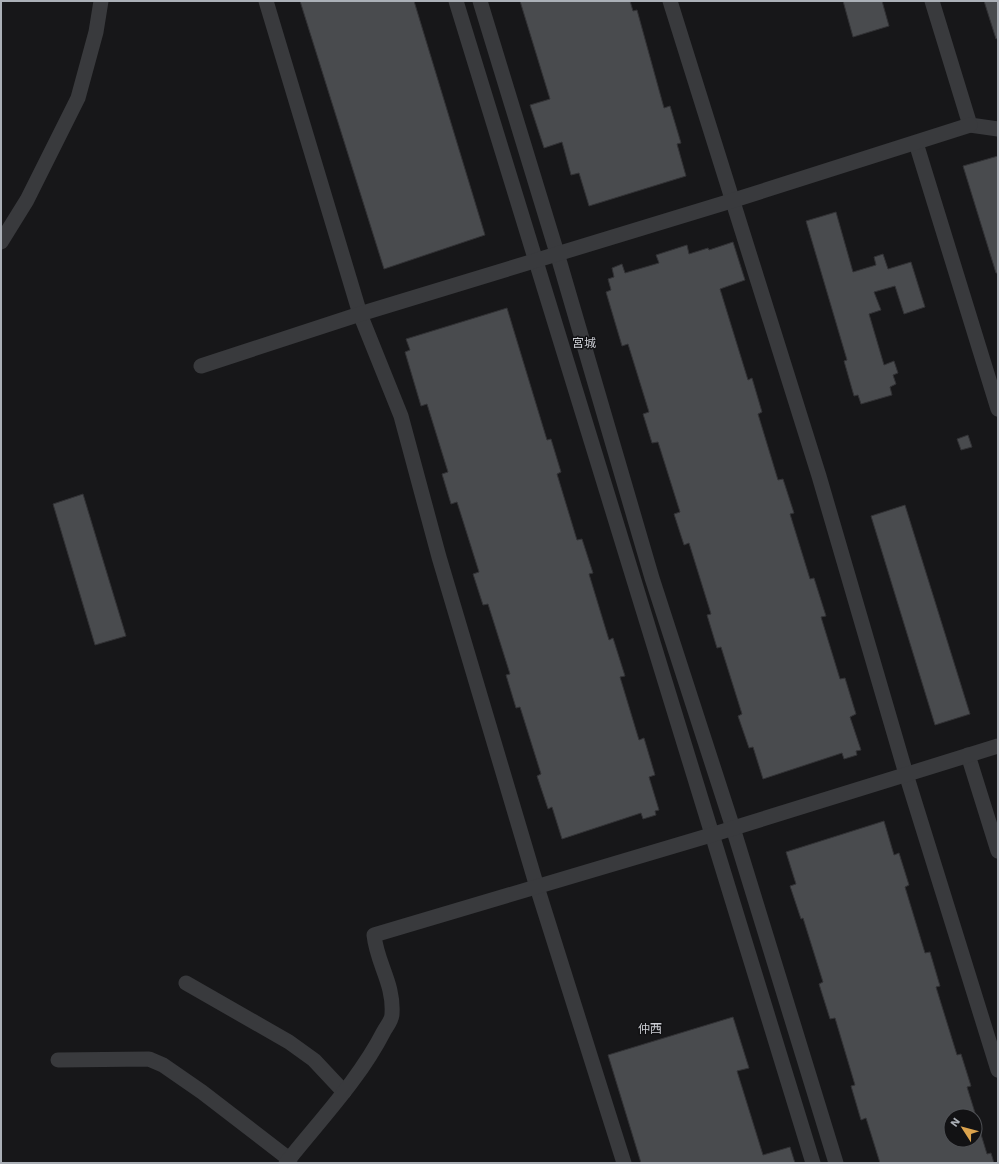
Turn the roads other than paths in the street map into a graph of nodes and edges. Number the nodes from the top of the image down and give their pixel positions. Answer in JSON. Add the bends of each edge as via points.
{"nodes":[{"id":1,"x":101,"y":1,"type":"edge"},
{"id":2,"x":266,"y":1,"type":"edge"},
{"id":3,"x":456,"y":1,"type":"edge"},
{"id":4,"x":480,"y":1,"type":"edge"},
{"id":5,"x":670,"y":1,"type":"edge"},
{"id":6,"x":932,"y":1,"type":"edge"},
{"id":7,"x":970,"y":125,"type":"junction"},
{"id":8,"x":998,"y":129,"type":"edge"},
{"id":9,"x":916,"y":143,"type":"junction"},
{"id":10,"x":731,"y":201,"type":"junction"},
{"id":11,"x":1,"y":242,"type":"edge"},
{"id":12,"x":558,"y":254,"type":"junction"},
{"id":13,"x":536,"y":260,"type":"junction"},
{"id":14,"x":360,"y":314,"type":"junction"},
{"id":15,"x":202,"y":366,"type":"dead end"},
{"id":16,"x":998,"y":409,"type":"edge"},
{"id":17,"x":998,"y":746,"type":"edge"},
{"id":18,"x":968,"y":755,"type":"junction"},
{"id":19,"x":906,"y":774,"type":"junction"},
{"id":20,"x":733,"y":828,"type":"junction"},
{"id":21,"x":711,"y":835,"type":"junction"},
{"id":22,"x":998,"y":851,"type":"edge"},
{"id":23,"x":537,"y":887,"type":"junction"},
{"id":24,"x":186,"y":984,"type":"dead end"},
{"id":25,"x":58,"y":1060,"type":"dead end"},
{"id":26,"x":998,"y":1070,"type":"edge"},
{"id":27,"x":344,"y":1092,"type":"junction"},
{"id":28,"x":288,"y":1162,"type":"edge"},
{"id":29,"x":624,"y":1163,"type":"edge"},
{"id":30,"x":813,"y":1163,"type":"edge"},
{"id":31,"x":836,"y":1163,"type":"edge"}],
"edges":[{"from":1,"to":11,"type":"lane","via":[[96,32],[78,98],[27,200]]},
{"from":2,"to":14,"type":"lane"},
{"from":3,"to":13,"type":"lane"},
{"from":4,"to":12,"type":"lane"},
{"from":5,"to":10,"type":"lane"},
{"from":6,"to":7,"type":"lane"},
{"from":7,"to":8,"type":"lane"},
{"from":7,"to":9,"type":"lane"},
{"from":9,"to":10,"type":"lane"},
{"from":9,"to":16,"type":"lane"},
{"from":10,"to":12,"type":"lane"},
{"from":10,"to":19,"type":"lane","via":[[819,476]]},
{"from":12,"to":13,"type":"lane"},
{"from":12,"to":20,"type":"lane","via":[[652,578]]},
{"from":13,"to":14,"type":"lane"},
{"from":13,"to":21,"type":"lane"},
{"from":14,"to":15,"type":"lane"},
{"from":14,"to":23,"type":"lane","via":[[401,416],[439,557]]},
{"from":17,"to":18,"type":"lane"},
{"from":18,"to":19,"type":"lane"},
{"from":18,"to":22,"type":"lane"},
{"from":19,"to":20,"type":"lane"},
{"from":19,"to":26,"type":"lane"},
{"from":20,"to":21,"type":"lane"},
{"from":20,"to":31,"type":"lane"},
{"from":21,"to":23,"type":"lane"},
{"from":21,"to":30,"type":"lane"},
{"from":23,"to":27,"type":"lane","via":[[374,935],[375,950],[390,983],[392,1016],[379,1041]]},
{"from":23,"to":29,"type":"lane"},
{"from":24,"to":27,"type":"lane","via":[[290,1042],[314,1060]]},
{"from":25,"to":28,"type":"lane","via":[[149,1059],[163,1065],[202,1092]]},
{"from":27,"to":28,"type":"lane"}]}
